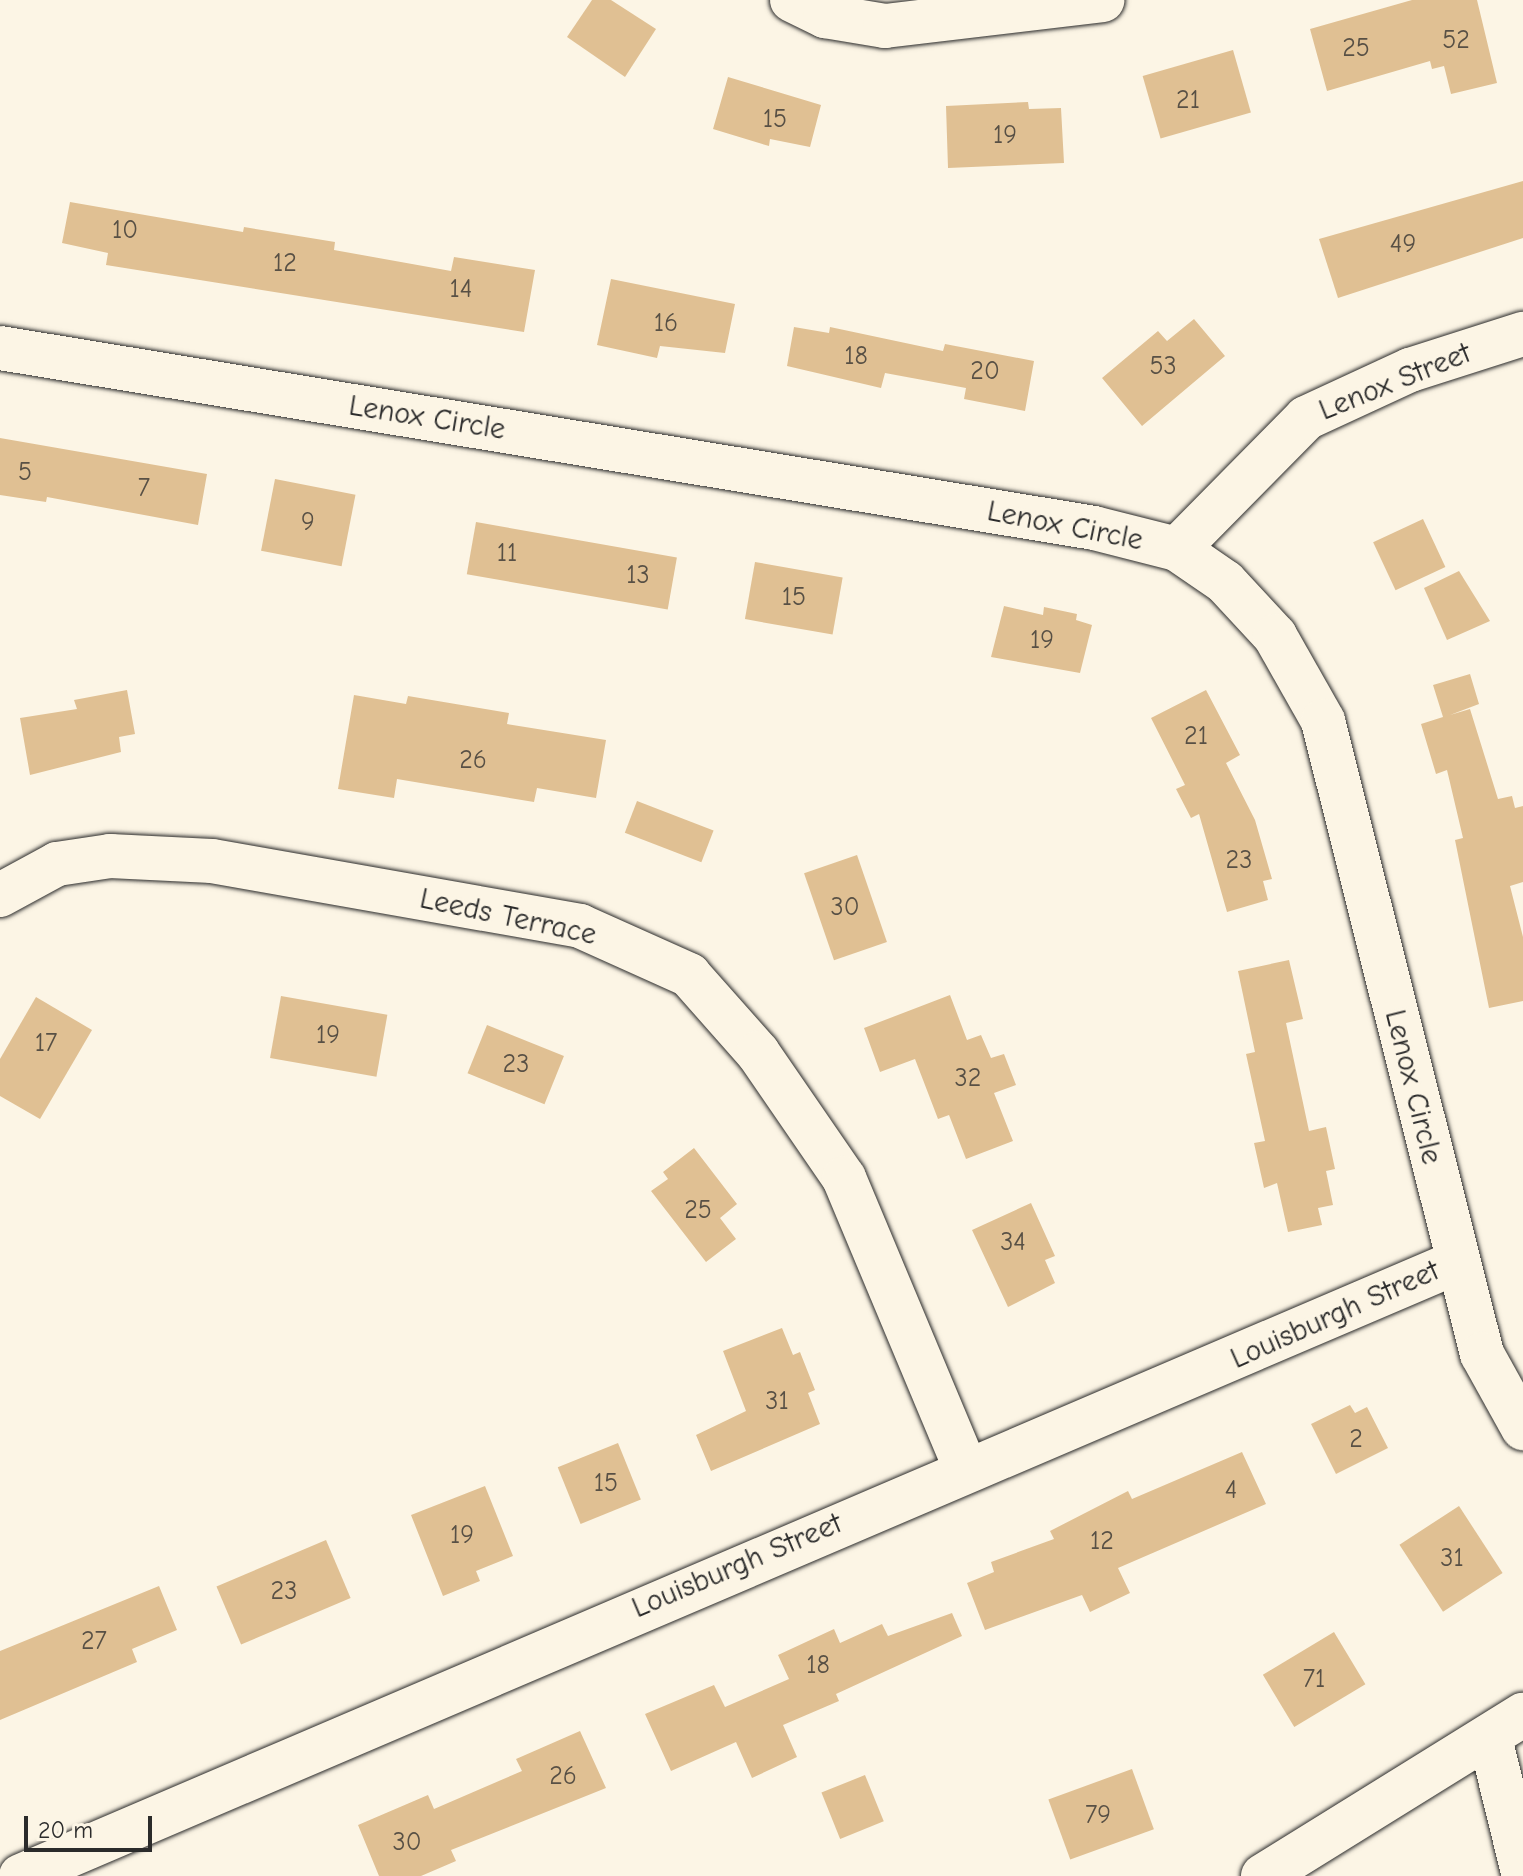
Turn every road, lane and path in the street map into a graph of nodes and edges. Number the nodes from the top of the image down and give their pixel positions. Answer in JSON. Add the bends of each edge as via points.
{"nodes":[{"id":1,"x":792,"y":0,"type":"edge"},
{"id":2,"x":1102,"y":0,"type":"edge"},
{"id":3,"x":1523,"y":334,"type":"edge"},
{"id":4,"x":0,"y":348,"type":"edge"},
{"id":5,"x":1177,"y":549,"type":"junction"},
{"id":6,"x":0,"y":895,"type":"edge"},
{"id":7,"x":1457,"y":1262,"type":"junction"},
{"id":8,"x":1523,"y":1428,"type":"edge"},
{"id":9,"x":966,"y":1469,"type":"junction"},
{"id":10,"x":1507,"y":1726,"type":"edge"},
{"id":11,"x":1523,"y":1872,"type":"edge"},
{"id":12,"x":21,"y":1876,"type":"edge"},
{"id":13,"x":1263,"y":1876,"type":"edge"}],
"edges":[{"from":1,"to":2,"type":"street","via":[[825,16],[885,26]]},
{"from":3,"to":5,"type":"street","name":"Lenox Street","via":[[1410,370],[1306,418]]},
{"from":4,"to":5,"type":"street","name":"Lenox Circle","via":[[1094,528]]},
{"from":5,"to":7,"type":"street","name":"Lenox Circle","via":[[1225,582],[1275,636],[1323,721]]},
{"from":6,"to":9,"type":"street","name":"Leeds Terrace","via":[[57,864],[110,856],[212,861],[580,926],[689,975],[758,1053],[844,1178]]},
{"from":7,"to":8,"type":"street","name":"Lenox Circle","via":[[1482,1354]]},
{"from":7,"to":9,"type":"street","name":"Louisburgh Street"},
{"from":9,"to":12,"type":"street","name":"Louisburgh Street"},
{"from":10,"to":11,"type":"street"},
{"from":10,"to":13,"type":"street"}]}
